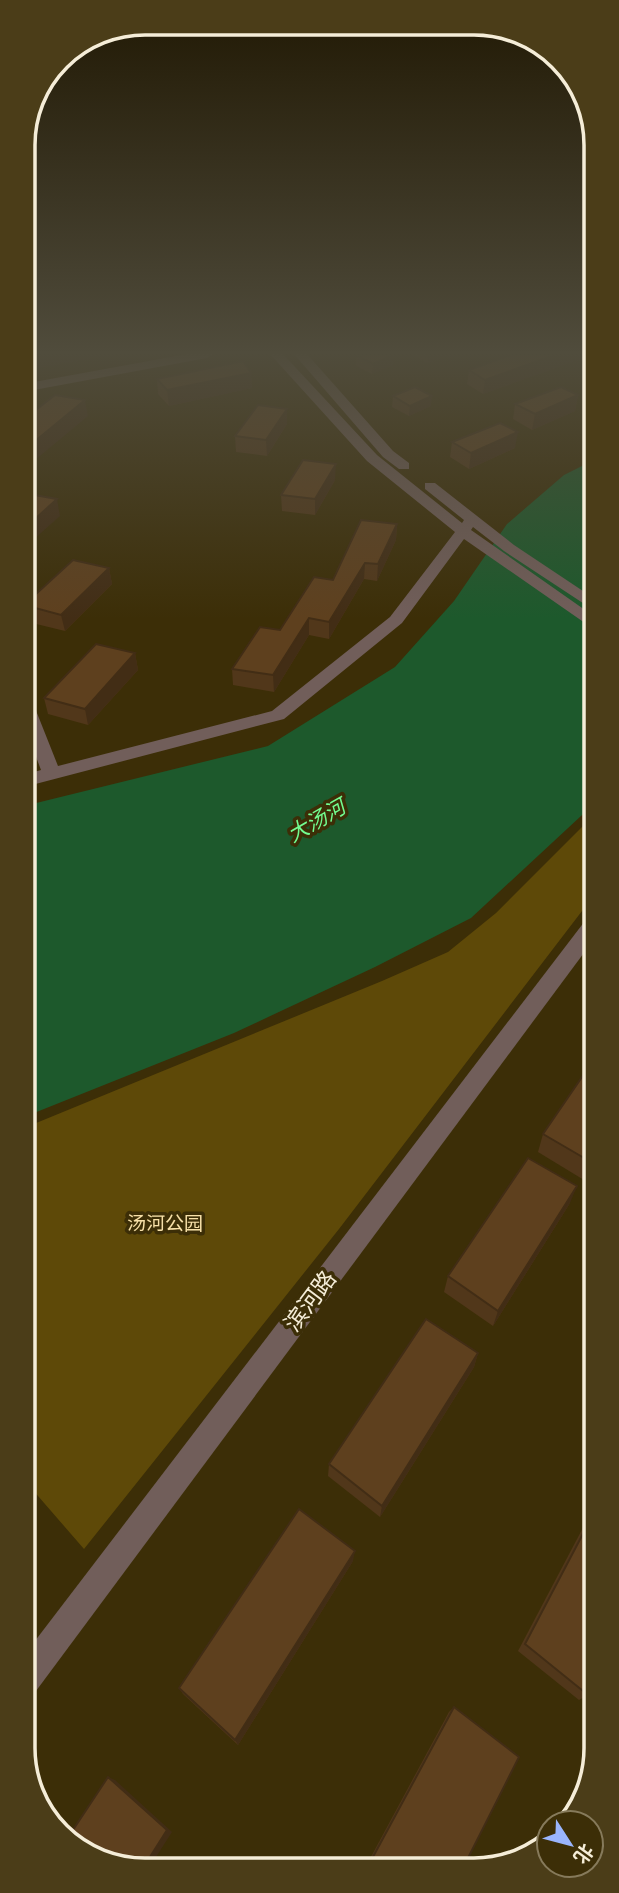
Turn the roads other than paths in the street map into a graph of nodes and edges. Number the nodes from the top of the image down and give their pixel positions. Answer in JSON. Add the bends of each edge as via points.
{"nodes":[{"id":1,"x":358,"y":442,"type":"edge"},
{"id":2,"x":378,"y":442,"type":"edge"},
{"id":3,"x":467,"y":525,"type":"junction"},
{"id":4,"x":584,"y":599,"type":"edge"},
{"id":5,"x":584,"y":616,"type":"edge"},
{"id":6,"x":35,"y":731,"type":"edge"},
{"id":7,"x":52,"y":774,"type":"junction"},
{"id":8,"x":35,"y":778,"type":"edge"},
{"id":9,"x":584,"y":938,"type":"edge"},
{"id":10,"x":35,"y":1667,"type":"edge"}],
"edges":[{"from":1,"to":3,"type":"street","via":[[372,458]]},
{"from":2,"to":3,"type":"street"},
{"from":3,"to":4,"type":"street"},
{"from":3,"to":5,"type":"street"},
{"from":3,"to":7,"type":"street","via":[[396,620],[278,715]]},
{"from":6,"to":7,"type":"street"},
{"from":7,"to":8,"type":"street"},
{"from":9,"to":10,"type":"street","name":"滨河路"}]}
